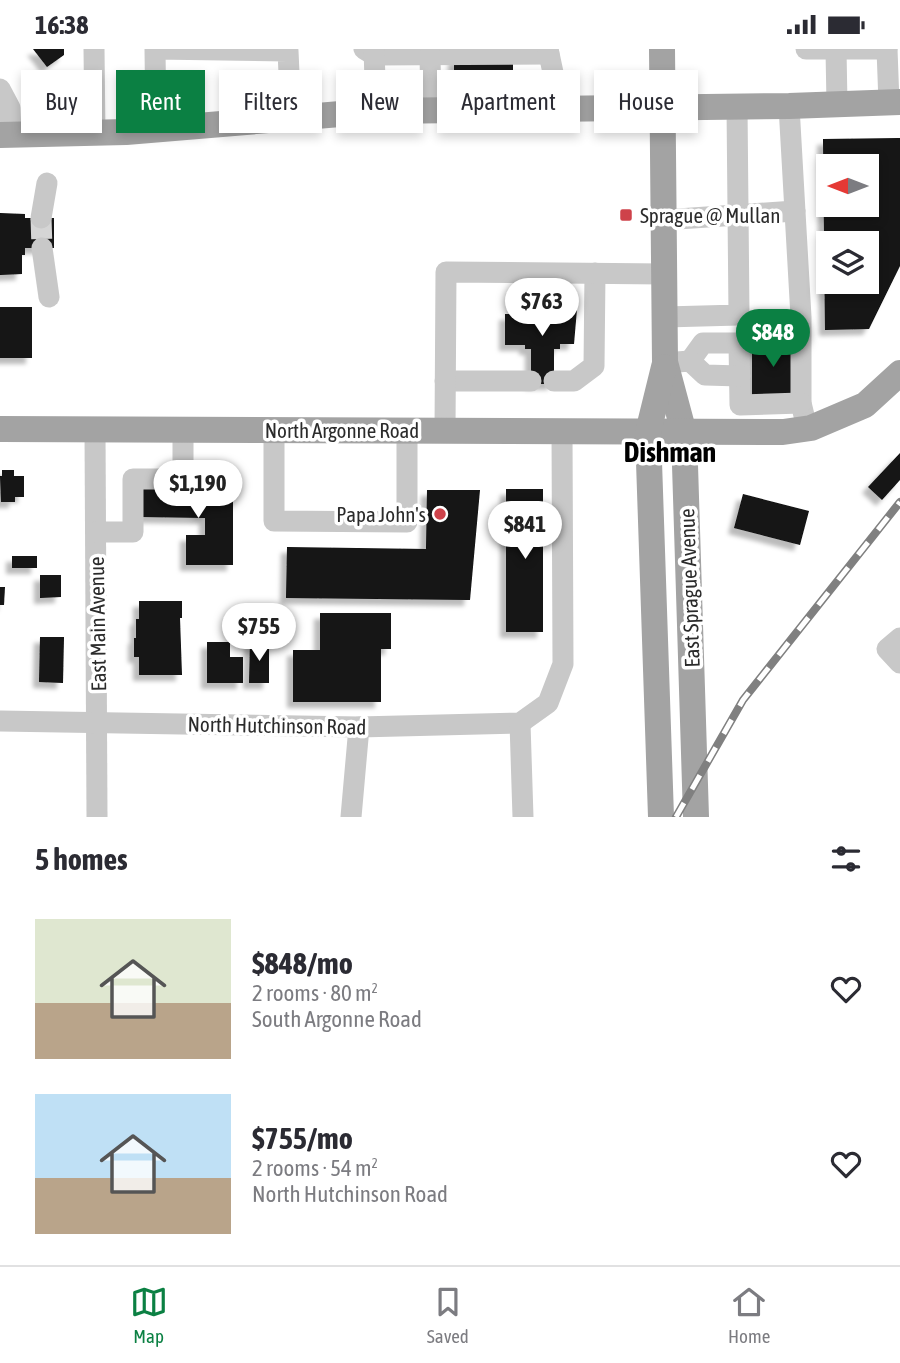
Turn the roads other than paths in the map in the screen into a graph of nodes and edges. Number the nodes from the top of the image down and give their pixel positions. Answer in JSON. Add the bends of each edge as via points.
{"nodes":[{"id":1,"x":94,"y":49,"type":"edge"},
{"id":2,"x":662,"y":49,"type":"edge"},
{"id":3,"x":806,"y":49,"type":"edge"},
{"id":4,"x":836,"y":50,"type":"edge"},
{"id":5,"x":371,"y":51,"type":"edge"},
{"id":6,"x":549,"y":52,"type":"edge"},
{"id":7,"x":890,"y":54,"type":"edge"},
{"id":8,"x":430,"y":55,"type":"junction"},
{"id":9,"x":94,"y":70,"type":"edge"},
{"id":10,"x":155,"y":70,"type":"edge"},
{"id":11,"x":289,"y":70,"type":"edge"},
{"id":12,"x":373,"y":70,"type":"edge"},
{"id":13,"x":553,"y":70,"type":"edge"},
{"id":14,"x":662,"y":70,"type":"edge"},
{"id":15,"x":0,"y":89,"type":"edge"},
{"id":16,"x":894,"y":102,"type":"edge"},
{"id":17,"x":837,"y":104,"type":"junction"},
{"id":18,"x":737,"y":106,"type":"junction"},
{"id":19,"x":789,"y":106,"type":"junction"},
{"id":20,"x":698,"y":107,"type":"edge"},
{"id":21,"x":423,"y":110,"type":"edge"},
{"id":22,"x":430,"y":110,"type":"junction"},
{"id":23,"x":437,"y":110,"type":"edge"},
{"id":24,"x":94,"y":133,"type":"edge"},
{"id":25,"x":662,"y":133,"type":"edge"},
{"id":26,"x":6,"y":135,"type":"edge"},
{"id":27,"x":47,"y":183,"type":"dead end"},
{"id":28,"x":795,"y":211,"type":"junction"},
{"id":29,"x":738,"y":217,"type":"junction"},
{"id":30,"x":41,"y":218,"type":"tunnel mouth"},
{"id":31,"x":663,"y":220,"type":"junction"},
{"id":32,"x":42,"y":248,"type":"tunnel mouth"},
{"id":33,"x":595,"y":274,"type":"junction"},
{"id":34,"x":664,"y":274,"type":"junction"},
{"id":35,"x":49,"y":296,"type":"dead end"},
{"id":36,"x":665,"y":317,"type":"junction"},
{"id":37,"x":677,"y":362,"type":"junction"},
{"id":38,"x":900,"y":373,"type":"edge"},
{"id":39,"x":740,"y":376,"type":"junction"},
{"id":40,"x":445,"y":381,"type":"junction"},
{"id":41,"x":531,"y":381,"type":"dead end"},
{"id":42,"x":554,"y":381,"type":"dead end"},
{"id":43,"x":740,"y":405,"type":"junction"},
{"id":44,"x":804,"y":416,"type":"junction"},
{"id":45,"x":0,"y":429,"type":"edge"},
{"id":46,"x":274,"y":430,"type":"junction"},
{"id":47,"x":407,"y":430,"type":"junction"},
{"id":48,"x":445,"y":430,"type":"junction"},
{"id":49,"x":95,"y":431,"type":"junction"},
{"id":50,"x":183,"y":431,"type":"junction"},
{"id":51,"x":562,"y":431,"type":"junction"},
{"id":52,"x":648,"y":432,"type":"junction"},
{"id":53,"x":741,"y":432,"type":"junction"},
{"id":54,"x":684,"y":433,"type":"junction"},
{"id":55,"x":96,"y":532,"type":"junction"},
{"id":56,"x":900,"y":638,"type":"edge"},
{"id":57,"x":900,"y":663,"type":"edge"},
{"id":58,"x":0,"y":721,"type":"edge"},
{"id":59,"x":98,"y":722,"type":"junction"},
{"id":60,"x":520,"y":723,"type":"junction"},
{"id":61,"x":359,"y":727,"type":"junction"},
{"id":62,"x":97,"y":817,"type":"edge"},
{"id":63,"x":351,"y":817,"type":"edge"},
{"id":64,"x":523,"y":817,"type":"edge"},
{"id":65,"x":660,"y":817,"type":"edge"},
{"id":66,"x":696,"y":817,"type":"edge"}],
"edges":[{"from":1,"to":9,"type":"street"},
{"from":2,"to":14,"type":"main road","name":"East Sprague Avenue"},
{"from":3,"to":4,"type":"street"},
{"from":4,"to":7,"type":"street"},
{"from":4,"to":17,"type":"street"},
{"from":5,"to":8,"type":"street"},
{"from":5,"to":12,"type":"street"},
{"from":6,"to":8,"type":"street"},
{"from":6,"to":13,"type":"street"},
{"from":7,"to":16,"type":"street"},
{"from":8,"to":22,"type":"street"},
{"from":10,"to":11,"type":"street","via":[[155,49],[288,51]]},
{"from":15,"to":26,"type":"street","via":[[10,108]]},
{"from":16,"to":17,"type":"main road"},
{"from":17,"to":19,"type":"main road"},
{"from":18,"to":19,"type":"main road"},
{"from":18,"to":20,"type":"main road"},
{"from":18,"to":29,"type":"street"},
{"from":19,"to":28,"type":"street"},
{"from":21,"to":22,"type":"main road"},
{"from":22,"to":23,"type":"main road"},
{"from":24,"to":26,"type":"main road"},
{"from":25,"to":31,"type":"main road","name":"East Sprague Avenue"},
{"from":27,"to":30,"type":"street"},
{"from":28,"to":29,"type":"street"},
{"from":28,"to":44,"type":"street"},
{"from":29,"to":31,"type":"street"},
{"from":29,"to":36,"type":"street","via":[[739,314]]},
{"from":31,"to":34,"type":"main road","name":"East Sprague Avenue"},
{"from":32,"to":35,"type":"street"},
{"from":33,"to":34,"type":"street"},
{"from":33,"to":40,"type":"street","via":[[446,272]]},
{"from":33,"to":42,"type":"street","via":[[594,366],[574,381]]},
{"from":34,"to":36,"type":"main road","name":"East Sprague Avenue"},
{"from":36,"to":37,"type":"main road","name":"East Sprague Avenue"},
{"from":37,"to":39,"type":"street","via":[[705,375]]},
{"from":37,"to":39,"type":"street","via":[[703,343],[739,343]]},
{"from":37,"to":52,"type":"main road","name":"East Sprague Avenue"},
{"from":37,"to":54,"type":"main road","name":"East Sprague Avenue"},
{"from":38,"to":44,"type":"main road","name":"North Argonne Road","via":[[865,405]]},
{"from":39,"to":43,"type":"street"},
{"from":40,"to":41,"type":"street"},
{"from":40,"to":48,"type":"street"},
{"from":43,"to":44,"type":"street"},
{"from":43,"to":53,"type":"street"},
{"from":44,"to":53,"type":"main road","name":"North Argonne Road","via":[[783,432]]},
{"from":45,"to":49,"type":"main road","name":"North Argonne Road"},
{"from":46,"to":47,"type":"main road","name":"North Argonne Road"},
{"from":46,"to":47,"type":"street","via":[[274,521],[394,522],[407,522]]},
{"from":46,"to":50,"type":"main road","name":"North Argonne Road"},
{"from":47,"to":48,"type":"main road","name":"North Argonne Road"},
{"from":48,"to":51,"type":"main road","name":"North Argonne Road"},
{"from":49,"to":50,"type":"main road","name":"North Argonne Road"},
{"from":49,"to":55,"type":"street","name":"East Main Avenue"},
{"from":50,"to":55,"type":"street","via":[[183,479],[133,479],[133,532]]},
{"from":51,"to":52,"type":"main road","name":"North Argonne Road"},
{"from":51,"to":60,"type":"street","via":[[563,664],[548,703]]},
{"from":52,"to":54,"type":"main road","name":"North Argonne Road"},
{"from":52,"to":65,"type":"main road","name":"East Sprague Avenue"},
{"from":53,"to":54,"type":"main road","name":"North Argonne Road"},
{"from":54,"to":66,"type":"main road","name":"East Sprague Avenue"},
{"from":55,"to":59,"type":"street","name":"East Main Avenue"},
{"from":56,"to":57,"type":"street","via":[[887,649]]},
{"from":58,"to":59,"type":"street","name":"North Hutchinson Road"},
{"from":59,"to":61,"type":"street","name":"North Hutchinson Road"},
{"from":59,"to":62,"type":"street","name":"East Main Avenue"},
{"from":60,"to":61,"type":"street","name":"North Hutchinson Road"},
{"from":60,"to":64,"type":"street"},
{"from":61,"to":63,"type":"street"}]}
